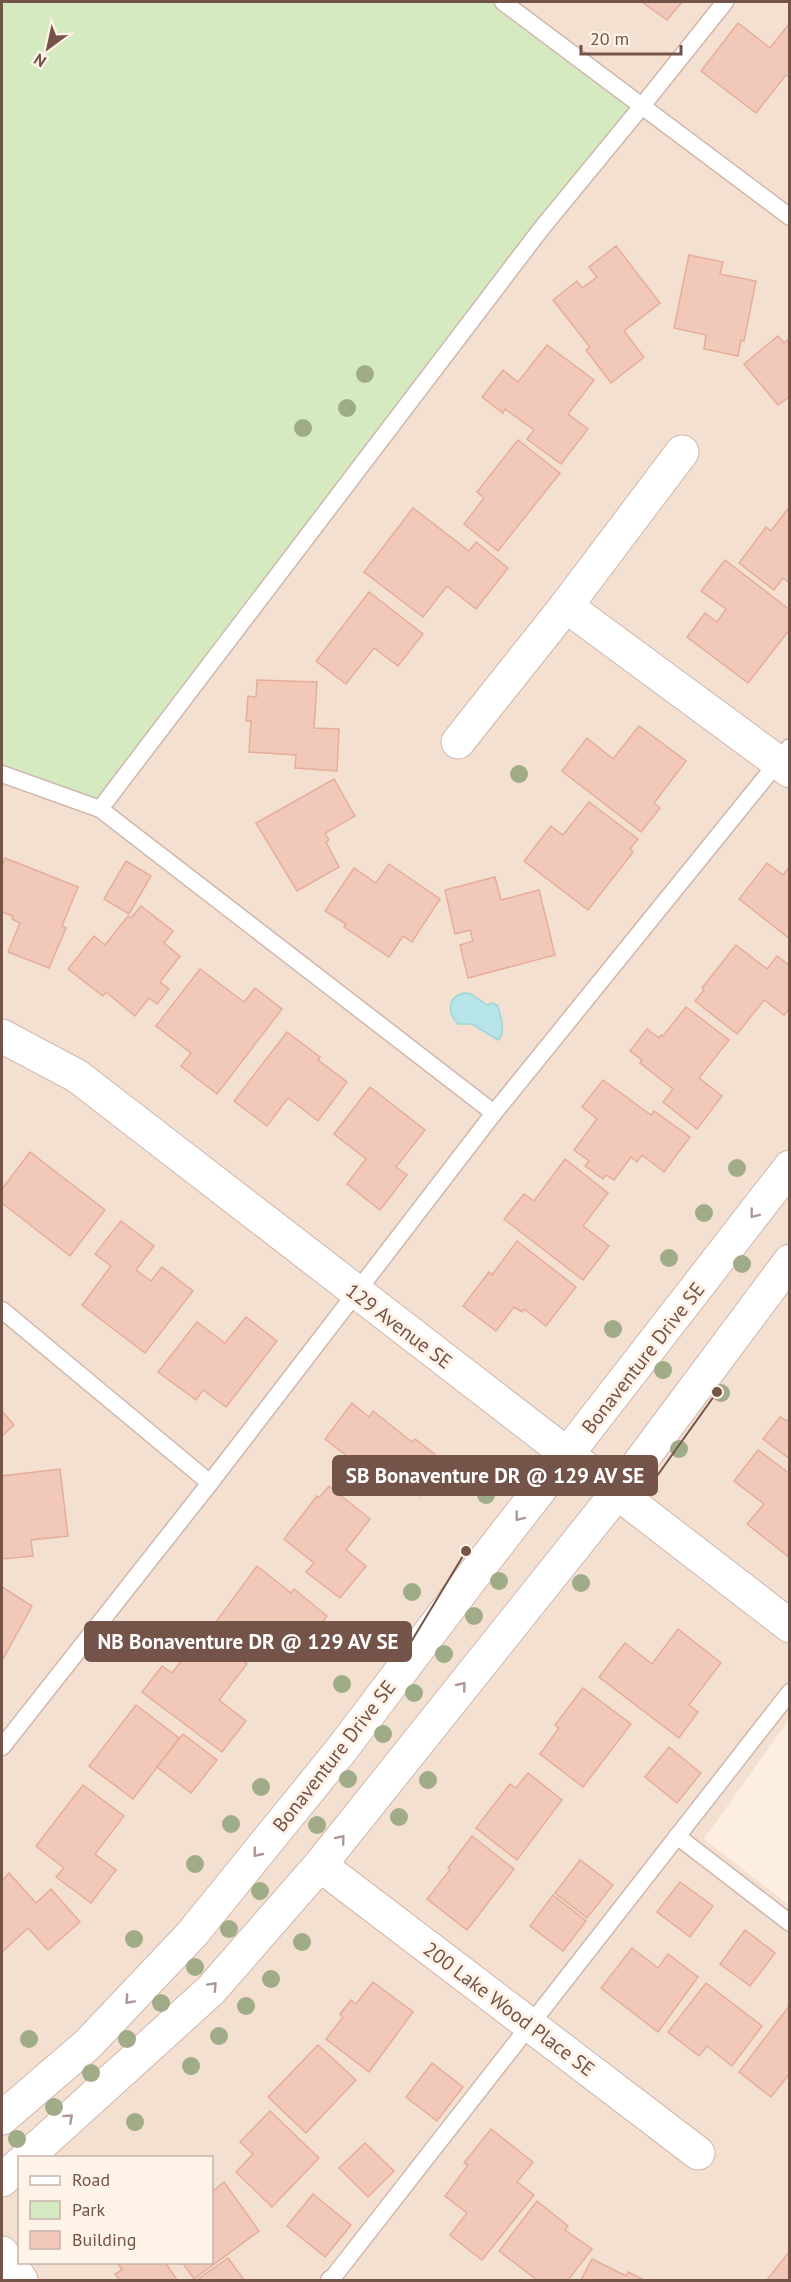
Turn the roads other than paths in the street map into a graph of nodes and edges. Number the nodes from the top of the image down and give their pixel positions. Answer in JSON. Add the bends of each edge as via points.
{"nodes":[{"id":1,"x":503,"y":2,"type":"edge"},
{"id":2,"x":725,"y":2,"type":"edge"},
{"id":3,"x":642,"y":106,"type":"junction"},
{"id":4,"x":789,"y":217,"type":"edge"},
{"id":5,"x":682,"y":452,"type":"dead end"},
{"id":6,"x":566,"y":606,"type":"junction"},
{"id":7,"x":458,"y":742,"type":"dead end"},
{"id":8,"x":786,"y":760,"type":"edge"},
{"id":9,"x":2,"y":774,"type":"edge"},
{"id":10,"x":100,"y":810,"type":"junction"},
{"id":11,"x":2,"y":1036,"type":"edge"},
{"id":12,"x":494,"y":1113,"type":"junction"},
{"id":13,"x":789,"y":1167,"type":"edge"},
{"id":14,"x":789,"y":1261,"type":"edge"},
{"id":15,"x":355,"y":1293,"type":"junction"},
{"id":16,"x":2,"y":1310,"type":"edge"},
{"id":17,"x":568,"y":1455,"type":"junction"},
{"id":18,"x":210,"y":1482,"type":"junction"},
{"id":19,"x":616,"y":1493,"type":"junction"},
{"id":20,"x":789,"y":1626,"type":"edge"},
{"id":21,"x":789,"y":1692,"type":"edge"},
{"id":22,"x":2,"y":1747,"type":"edge"},
{"id":23,"x":677,"y":1836,"type":"junction"},
{"id":24,"x":320,"y":1865,"type":"junction"},
{"id":25,"x":789,"y":1923,"type":"edge"},
{"id":26,"x":531,"y":2025,"type":"junction"},
{"id":27,"x":2,"y":2118,"type":"edge"},
{"id":28,"x":698,"y":2153,"type":"dead end"},
{"id":29,"x":27,"y":2156,"type":"edge"},
{"id":30,"x":18,"y":2165,"type":"edge"},
{"id":31,"x":2,"y":2180,"type":"edge"},
{"id":32,"x":2,"y":2253,"type":"edge"},
{"id":33,"x":334,"y":2279,"type":"edge"},
{"id":34,"x":21,"y":2280,"type":"edge"}],
"edges":[{"from":1,"to":3,"type":"lane"},
{"from":2,"to":3,"type":"lane"},
{"from":3,"to":4,"type":"lane"},
{"from":3,"to":10,"type":"lane","via":[[541,229]]},
{"from":5,"to":6,"type":"street"},
{"from":6,"to":7,"type":"street"},
{"from":6,"to":8,"type":"street"},
{"from":8,"to":12,"type":"lane"},
{"from":9,"to":10,"type":"lane"},
{"from":10,"to":12,"type":"lane"},
{"from":11,"to":15,"type":"street","name":"129 Avenue SE","via":[[77,1076]]},
{"from":12,"to":15,"type":"lane"},
{"from":13,"to":17,"type":"street","name":"Bonaventure Drive SE","one_way":true},
{"from":14,"to":19,"type":"street"},
{"from":15,"to":17,"type":"street","name":"129 Avenue SE"},
{"from":15,"to":18,"type":"lane"},
{"from":16,"to":18,"type":"lane"},
{"from":17,"to":19,"type":"street","name":"129 Avenue SE"},
{"from":17,"to":27,"type":"street","name":"Bonaventure Drive SE","one_way":true,"via":[[342,1749],[192,1934],[87,2045]]},
{"from":18,"to":22,"type":"lane"},
{"from":19,"to":20,"type":"street","name":"129 Avenue SE"},
{"from":24,"to":19,"type":"street","one_way":true},
{"from":21,"to":23,"type":"lane"},
{"from":23,"to":25,"type":"lane"},
{"from":23,"to":26,"type":"lane"},
{"from":24,"to":26,"type":"street","name":"200 Lake Wood Place SE"},
{"from":29,"to":24,"type":"street","one_way":true,"via":[[211,1990]]},
{"from":26,"to":28,"type":"street","name":"200 Lake Wood Place SE"},
{"from":26,"to":33,"type":"lane"},
{"from":30,"to":31,"type":"street"},
{"from":32,"to":34,"type":"street"}]}
